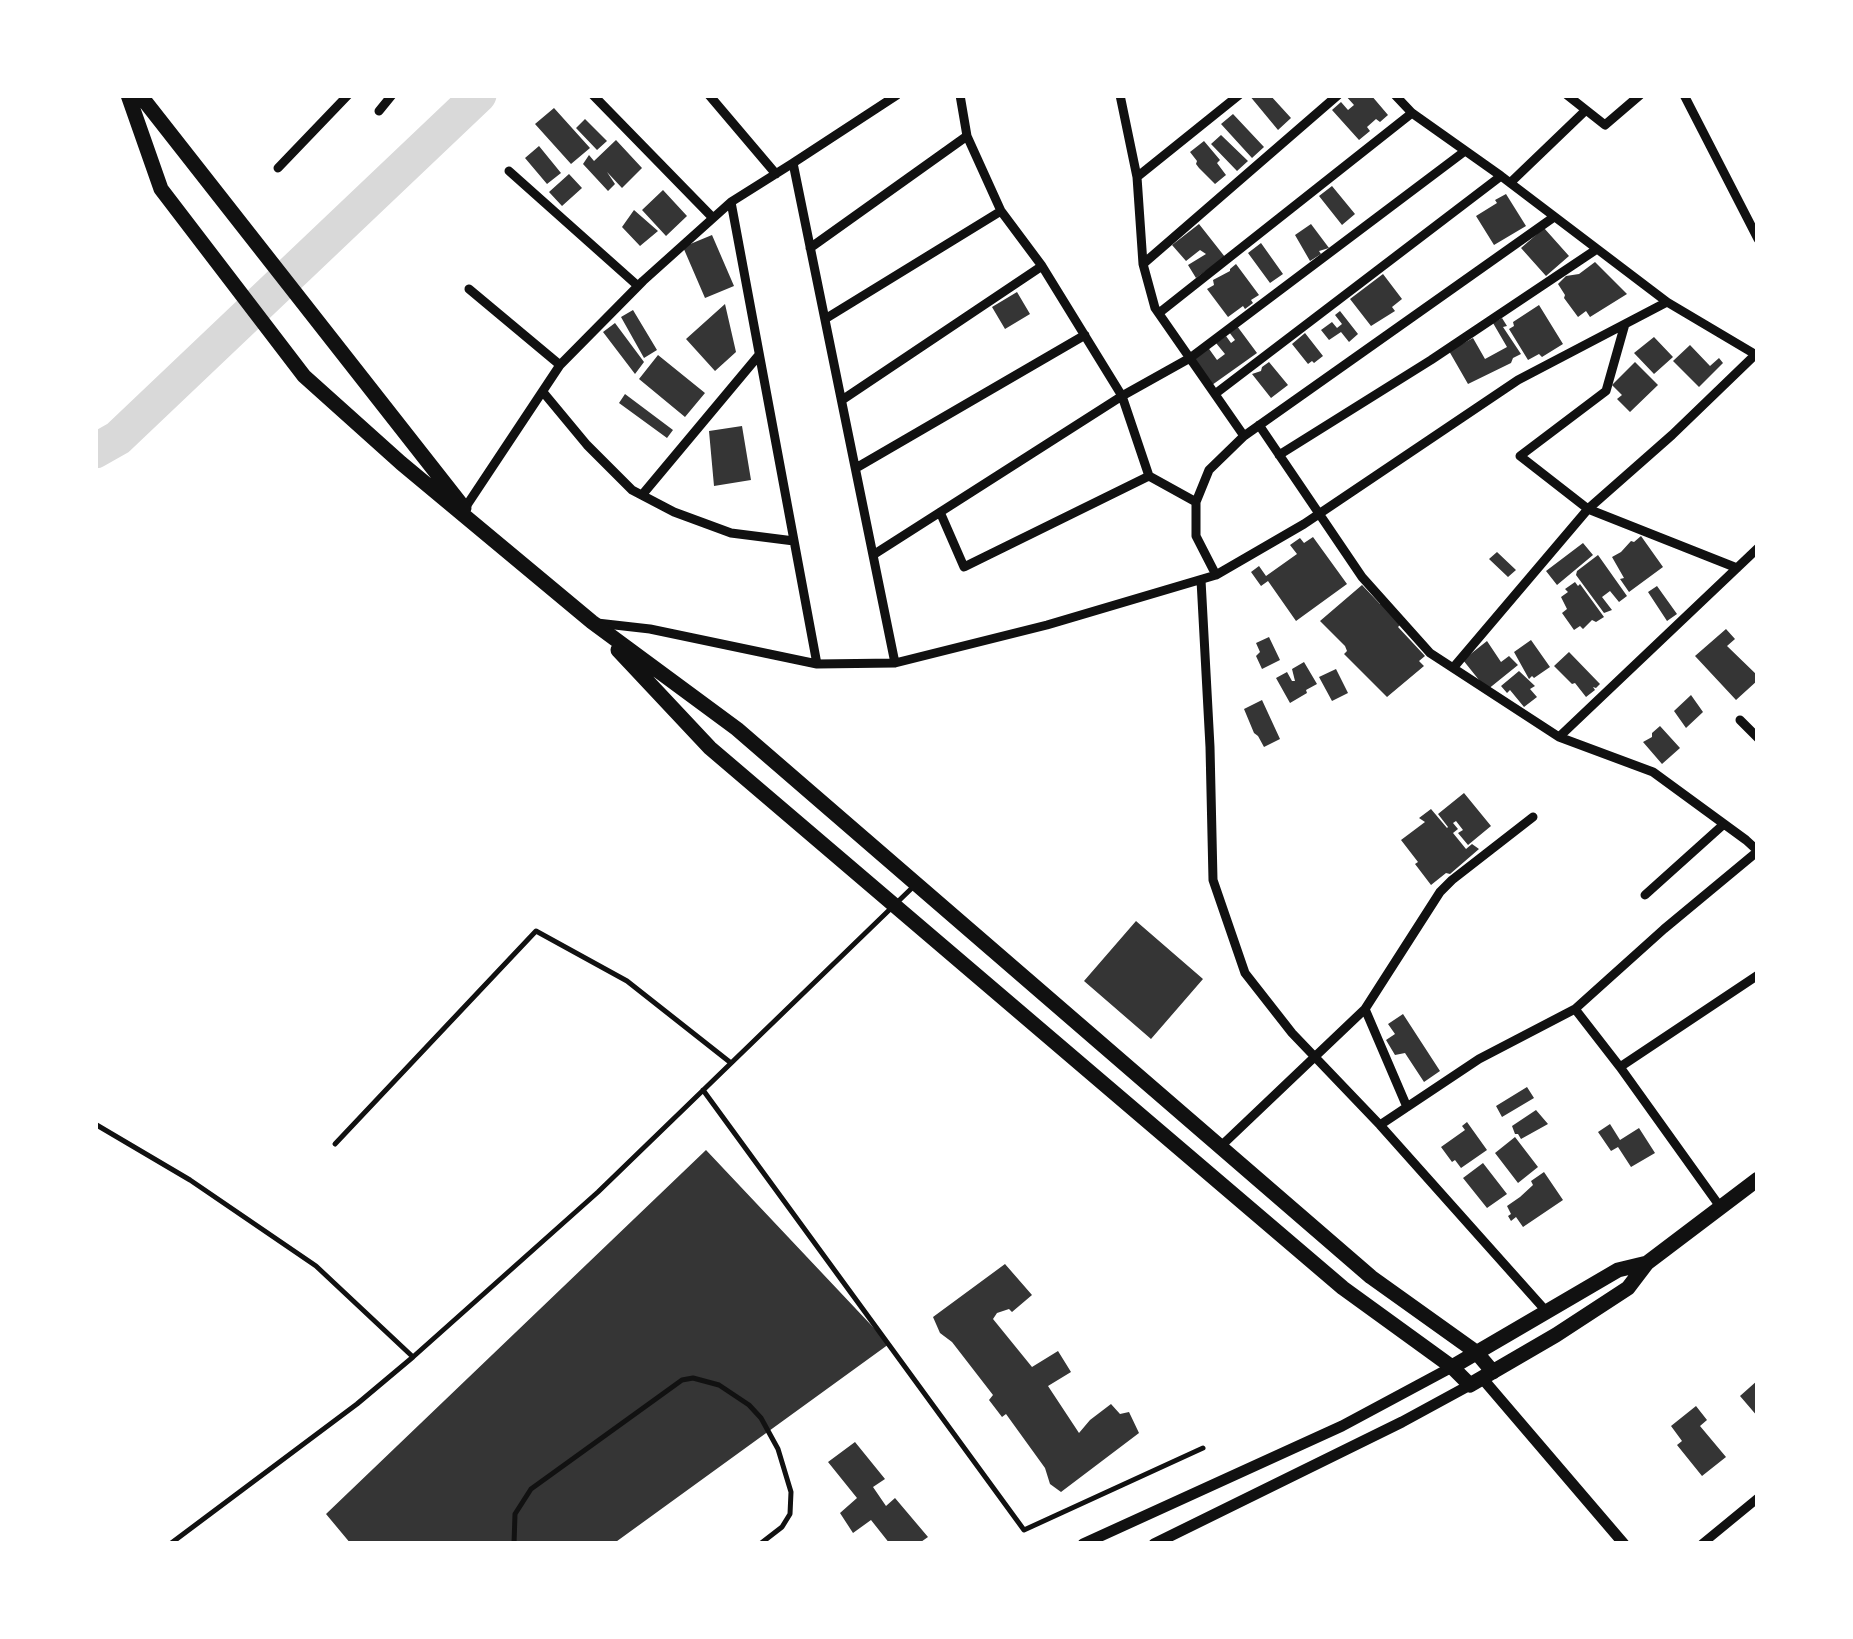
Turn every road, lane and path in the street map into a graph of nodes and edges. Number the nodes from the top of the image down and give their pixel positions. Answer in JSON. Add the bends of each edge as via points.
{"nodes":[{"id":1,"x":128,"y":95,"type":"edge"},
{"id":2,"x":140,"y":95,"type":"edge"},
{"id":3,"x":348,"y":95,"type":"edge"},
{"id":4,"x":392,"y":95,"type":"edge"},
{"id":5,"x":593,"y":95,"type":"edge"},
{"id":6,"x":709,"y":95,"type":"edge"},
{"id":7,"x":897,"y":95,"type":"edge"},
{"id":8,"x":960,"y":95,"type":"edge"},
{"id":9,"x":1120,"y":95,"type":"edge"},
{"id":10,"x":1239,"y":95,"type":"edge"},
{"id":11,"x":1338,"y":95,"type":"edge"},
{"id":12,"x":1396,"y":95,"type":"edge"},
{"id":13,"x":1567,"y":95,"type":"edge"},
{"id":14,"x":1640,"y":95,"type":"edge"},
{"id":15,"x":1684,"y":95,"type":"edge"},
{"id":16,"x":379,"y":110,"type":"dead end"},
{"id":17,"x":1586,"y":110,"type":"junction"},
{"id":18,"x":1412,"y":114,"type":"junction"},
{"id":19,"x":967,"y":136,"type":"junction"},
{"id":20,"x":1465,"y":151,"type":"junction"},
{"id":21,"x":793,"y":163,"type":"junction"},
{"id":22,"x":278,"y":168,"type":"dead end"},
{"id":23,"x":509,"y":171,"type":"dead end"},
{"id":24,"x":776,"y":174,"type":"junction"},
{"id":25,"x":1136,"y":177,"type":"junction"},
{"id":26,"x":1506,"y":180,"type":"junction"},
{"id":27,"x":731,"y":202,"type":"junction"},
{"id":28,"x":1001,"y":212,"type":"junction"},
{"id":29,"x":1554,"y":216,"type":"junction"},
{"id":30,"x":713,"y":218,"type":"junction"},
{"id":31,"x":1758,"y":238,"type":"edge"},
{"id":32,"x":810,"y":248,"type":"junction"},
{"id":33,"x":1597,"y":249,"type":"junction"},
{"id":34,"x":1142,"y":264,"type":"junction"},
{"id":35,"x":1042,"y":266,"type":"junction"},
{"id":36,"x":638,"y":286,"type":"junction"},
{"id":37,"x":470,"y":289,"type":"dead end"},
{"id":38,"x":1667,"y":302,"type":"junction"},
{"id":39,"x":1159,"y":314,"type":"junction"},
{"id":40,"x":825,"y":319,"type":"junction"},
{"id":41,"x":1625,"y":324,"type":"junction"},
{"id":42,"x":1084,"y":334,"type":"junction"},
{"id":43,"x":759,"y":355,"type":"junction"},
{"id":44,"x":1757,"y":355,"type":"edge"},
{"id":45,"x":1190,"y":358,"type":"junction"},
{"id":46,"x":560,"y":365,"type":"junction"},
{"id":47,"x":542,"y":392,"type":"junction"},
{"id":48,"x":1215,"y":394,"type":"junction"},
{"id":49,"x":1122,"y":396,"type":"junction"},
{"id":50,"x":842,"y":400,"type":"junction"},
{"id":51,"x":1259,"y":425,"type":"junction"},
{"id":52,"x":1244,"y":436,"type":"junction"},
{"id":53,"x":1279,"y":455,"type":"junction"},
{"id":54,"x":856,"y":468,"type":"junction"},
{"id":55,"x":1149,"y":476,"type":"junction"},
{"id":56,"x":642,"y":495,"type":"junction"},
{"id":57,"x":1196,"y":502,"type":"junction"},
{"id":58,"x":464,"y":508,"type":"junction"},
{"id":59,"x":1588,"y":510,"type":"junction"},
{"id":60,"x":940,"y":512,"type":"junction"},
{"id":61,"x":1320,"y":513,"type":"junction"},
{"id":62,"x":486,"y":534,"type":"junction"},
{"id":63,"x":794,"y":541,"type":"junction"},
{"id":64,"x":1758,"y":548,"type":"edge"},
{"id":65,"x":873,"y":556,"type":"junction"},
{"id":66,"x":1737,"y":568,"type":"junction"},
{"id":67,"x":1216,"y":576,"type":"junction"},
{"id":68,"x":1201,"y":580,"type":"junction"},
{"id":69,"x":592,"y":622,"type":"junction"},
{"id":70,"x":895,"y":663,"type":"junction"},
{"id":71,"x":817,"y":664,"type":"junction"},
{"id":72,"x":1453,"y":668,"type":"junction"},
{"id":73,"x":1740,"y":720,"type":"dead end"},
{"id":74,"x":1559,"y":737,"type":"junction"},
{"id":75,"x":1758,"y":738,"type":"edge"},
{"id":76,"x":1532,"y":817,"type":"dead end"},
{"id":77,"x":1724,"y":824,"type":"junction"},
{"id":78,"x":1758,"y":832,"type":"edge"},
{"id":79,"x":1746,"y":840,"type":"junction"},
{"id":80,"x":1758,"y":851,"type":"edge"},
{"id":81,"x":916,"y":884,"type":"junction"},
{"id":82,"x":1645,"y":895,"type":"dead end"},
{"id":83,"x":894,"y":905,"type":"junction"},
{"id":84,"x":1758,"y":975,"type":"edge"},
{"id":85,"x":1575,"y":1009,"type":"junction"},
{"id":86,"x":1365,"y":1010,"type":"junction"},
{"id":87,"x":1314,"y":1056,"type":"junction"},
{"id":88,"x":731,"y":1063,"type":"junction"},
{"id":89,"x":1620,"y":1067,"type":"junction"},
{"id":90,"x":703,"y":1090,"type":"junction"},
{"id":91,"x":1408,"y":1107,"type":"junction"},
{"id":92,"x":95,"y":1124,"type":"edge"},
{"id":93,"x":1380,"y":1125,"type":"junction"},
{"id":94,"x":335,"y":1144,"type":"dead end"},
{"id":95,"x":1220,"y":1147,"type":"junction"},
{"id":96,"x":1758,"y":1179,"type":"edge"},
{"id":97,"x":1721,"y":1208,"type":"junction"},
{"id":98,"x":1648,"y":1263,"type":"junction"},
{"id":99,"x":1546,"y":1311,"type":"junction"},
{"id":100,"x":1476,"y":1352,"type":"junction"},
{"id":101,"x":413,"y":1357,"type":"junction"},
{"id":102,"x":1452,"y":1366,"type":"junction"},
{"id":103,"x":1482,"y":1378,"type":"junction"},
{"id":104,"x":1203,"y":1448,"type":"dead end"},
{"id":105,"x":1758,"y":1498,"type":"edge"},
{"id":106,"x":170,"y":1544,"type":"edge"},
{"id":107,"x":514,"y":1544,"type":"edge"},
{"id":108,"x":760,"y":1544,"type":"edge"},
{"id":109,"x":1083,"y":1544,"type":"edge"},
{"id":110,"x":1155,"y":1544,"type":"edge"},
{"id":111,"x":1624,"y":1544,"type":"edge"},
{"id":112,"x":1702,"y":1544,"type":"edge"}],
"edges":[{"from":1,"to":62,"type":"main road","via":[[161,190],[298,369]]},
{"from":2,"to":58,"type":"main road"},
{"from":3,"to":22,"type":"street"},
{"from":4,"to":16,"type":"street"},
{"from":5,"to":30,"type":"street"},
{"from":6,"to":24,"type":"street"},
{"from":7,"to":21,"type":"street"},
{"from":8,"to":19,"type":"street"},
{"from":9,"to":25,"type":"street"},
{"from":10,"to":25,"type":"street"},
{"from":11,"to":34,"type":"street"},
{"from":12,"to":18,"type":"street"},
{"from":13,"to":17,"type":"street"},
{"from":14,"to":17,"type":"street","via":[[1605,125]]},
{"from":15,"to":31,"type":"street"},
{"from":17,"to":26,"type":"street"},
{"from":18,"to":20,"type":"street"},
{"from":18,"to":39,"type":"street"},
{"from":19,"to":28,"type":"street"},
{"from":19,"to":32,"type":"street"},
{"from":20,"to":26,"type":"street"},
{"from":20,"to":45,"type":"street"},
{"from":21,"to":24,"type":"street"},
{"from":21,"to":32,"type":"street"},
{"from":23,"to":36,"type":"street"},
{"from":24,"to":27,"type":"street"},
{"from":25,"to":34,"type":"street"},
{"from":26,"to":29,"type":"street"},
{"from":26,"to":48,"type":"street"},
{"from":27,"to":30,"type":"street"},
{"from":27,"to":43,"type":"street"},
{"from":28,"to":35,"type":"street"},
{"from":28,"to":40,"type":"street"},
{"from":29,"to":33,"type":"street"},
{"from":29,"to":51,"type":"street"},
{"from":30,"to":36,"type":"street"},
{"from":32,"to":40,"type":"street"},
{"from":33,"to":38,"type":"street"},
{"from":33,"to":53,"type":"street"},
{"from":34,"to":39,"type":"street"},
{"from":35,"to":42,"type":"street"},
{"from":35,"to":50,"type":"street"},
{"from":36,"to":46,"type":"street"},
{"from":37,"to":46,"type":"street"},
{"from":38,"to":41,"type":"street"},
{"from":38,"to":44,"type":"street"},
{"from":39,"to":45,"type":"street"},
{"from":40,"to":50,"type":"street"},
{"from":41,"to":59,"type":"street","via":[[1606,391],[1520,456]]},
{"from":41,"to":61,"type":"street","via":[[1518,380]]},
{"from":42,"to":49,"type":"street"},
{"from":42,"to":54,"type":"street"},
{"from":43,"to":56,"type":"street"},
{"from":43,"to":63,"type":"street"},
{"from":44,"to":59,"type":"street"},
{"from":45,"to":48,"type":"street"},
{"from":45,"to":49,"type":"street"},
{"from":46,"to":47,"type":"street"},
{"from":47,"to":56,"type":"street"},
{"from":47,"to":58,"type":"street"},
{"from":48,"to":52,"type":"street"},
{"from":49,"to":55,"type":"street"},
{"from":49,"to":60,"type":"street"},
{"from":50,"to":54,"type":"street"},
{"from":51,"to":52,"type":"street"},
{"from":51,"to":53,"type":"street"},
{"from":52,"to":57,"type":"street","via":[[1209,470]]},
{"from":53,"to":61,"type":"street"},
{"from":54,"to":65,"type":"street"},
{"from":55,"to":57,"type":"street"},
{"from":55,"to":60,"type":"street","via":[[964,568]]},
{"from":56,"to":63,"type":"street","via":[[731,533]]},
{"from":57,"to":67,"type":"street","via":[[1196,536]]},
{"from":58,"to":62,"type":"main road"},
{"from":59,"to":66,"type":"street"},
{"from":59,"to":72,"type":"street"},
{"from":60,"to":65,"type":"street"},
{"from":61,"to":67,"type":"street"},
{"from":61,"to":72,"type":"street","via":[[1362,576],[1430,652]]},
{"from":62,"to":69,"type":"main road"},
{"from":63,"to":71,"type":"street"},
{"from":64,"to":66,"type":"street"},
{"from":65,"to":70,"type":"street"},
{"from":66,"to":74,"type":"street"},
{"from":67,"to":68,"type":"street"},
{"from":68,"to":70,"type":"street"},
{"from":68,"to":87,"type":"street","via":[[1212,880],[1245,972]]},
{"from":69,"to":71,"type":"street"},
{"from":69,"to":81,"type":"main road","via":[[736,729]]},
{"from":69,"to":83,"type":"main road","via":[[710,748]]},
{"from":70,"to":71,"type":"street"},
{"from":72,"to":74,"type":"street"},
{"from":73,"to":75,"type":"street"},
{"from":74,"to":77,"type":"street","via":[[1653,772]]},
{"from":76,"to":86,"type":"street","via":[[1440,892]]},
{"from":77,"to":79,"type":"street"},
{"from":77,"to":82,"type":"street"},
{"from":78,"to":79,"type":"street"},
{"from":79,"to":80,"type":"street"},
{"from":80,"to":85,"type":"street"},
{"from":81,"to":83,"type":"lane"},
{"from":81,"to":95,"type":"main road"},
{"from":83,"to":88,"type":"lane"},
{"from":83,"to":102,"type":"main road","via":[[1343,1288]]},
{"from":84,"to":89,"type":"street"},
{"from":85,"to":89,"type":"street"},
{"from":85,"to":91,"type":"street"},
{"from":86,"to":87,"type":"street"},
{"from":86,"to":91,"type":"street"},
{"from":87,"to":93,"type":"street"},
{"from":87,"to":95,"type":"street"},
{"from":88,"to":90,"type":"lane"},
{"from":88,"to":94,"type":"lane","via":[[627,981],[536,931]]},
{"from":89,"to":97,"type":"street"},
{"from":90,"to":101,"type":"lane"},
{"from":90,"to":104,"type":"lane","via":[[1024,1530]]},
{"from":91,"to":93,"type":"street"},
{"from":92,"to":101,"type":"lane","via":[[316,1266]]},
{"from":93,"to":99,"type":"street"},
{"from":95,"to":100,"type":"main road","via":[[1370,1277]]},
{"from":96,"to":97,"type":"main road"},
{"from":97,"to":98,"type":"main road"},
{"from":98,"to":99,"type":"main road","via":[[1618,1270]]},
{"from":98,"to":103,"type":"main road","via":[[1628,1288]]},
{"from":99,"to":100,"type":"main road"},
{"from":100,"to":102,"type":"main road"},
{"from":100,"to":103,"type":"main road"},
{"from":101,"to":106,"type":"lane"},
{"from":102,"to":103,"type":"main road"},
{"from":102,"to":109,"type":"street","via":[[1342,1426]]},
{"from":103,"to":110,"type":"street"},
{"from":103,"to":111,"type":"street"},
{"from":105,"to":112,"type":"street"},
{"from":107,"to":108,"type":"lane","via":[[515,1514],[531,1489],[693,1378],[749,1405],[778,1449],[790,1514]]}]}
